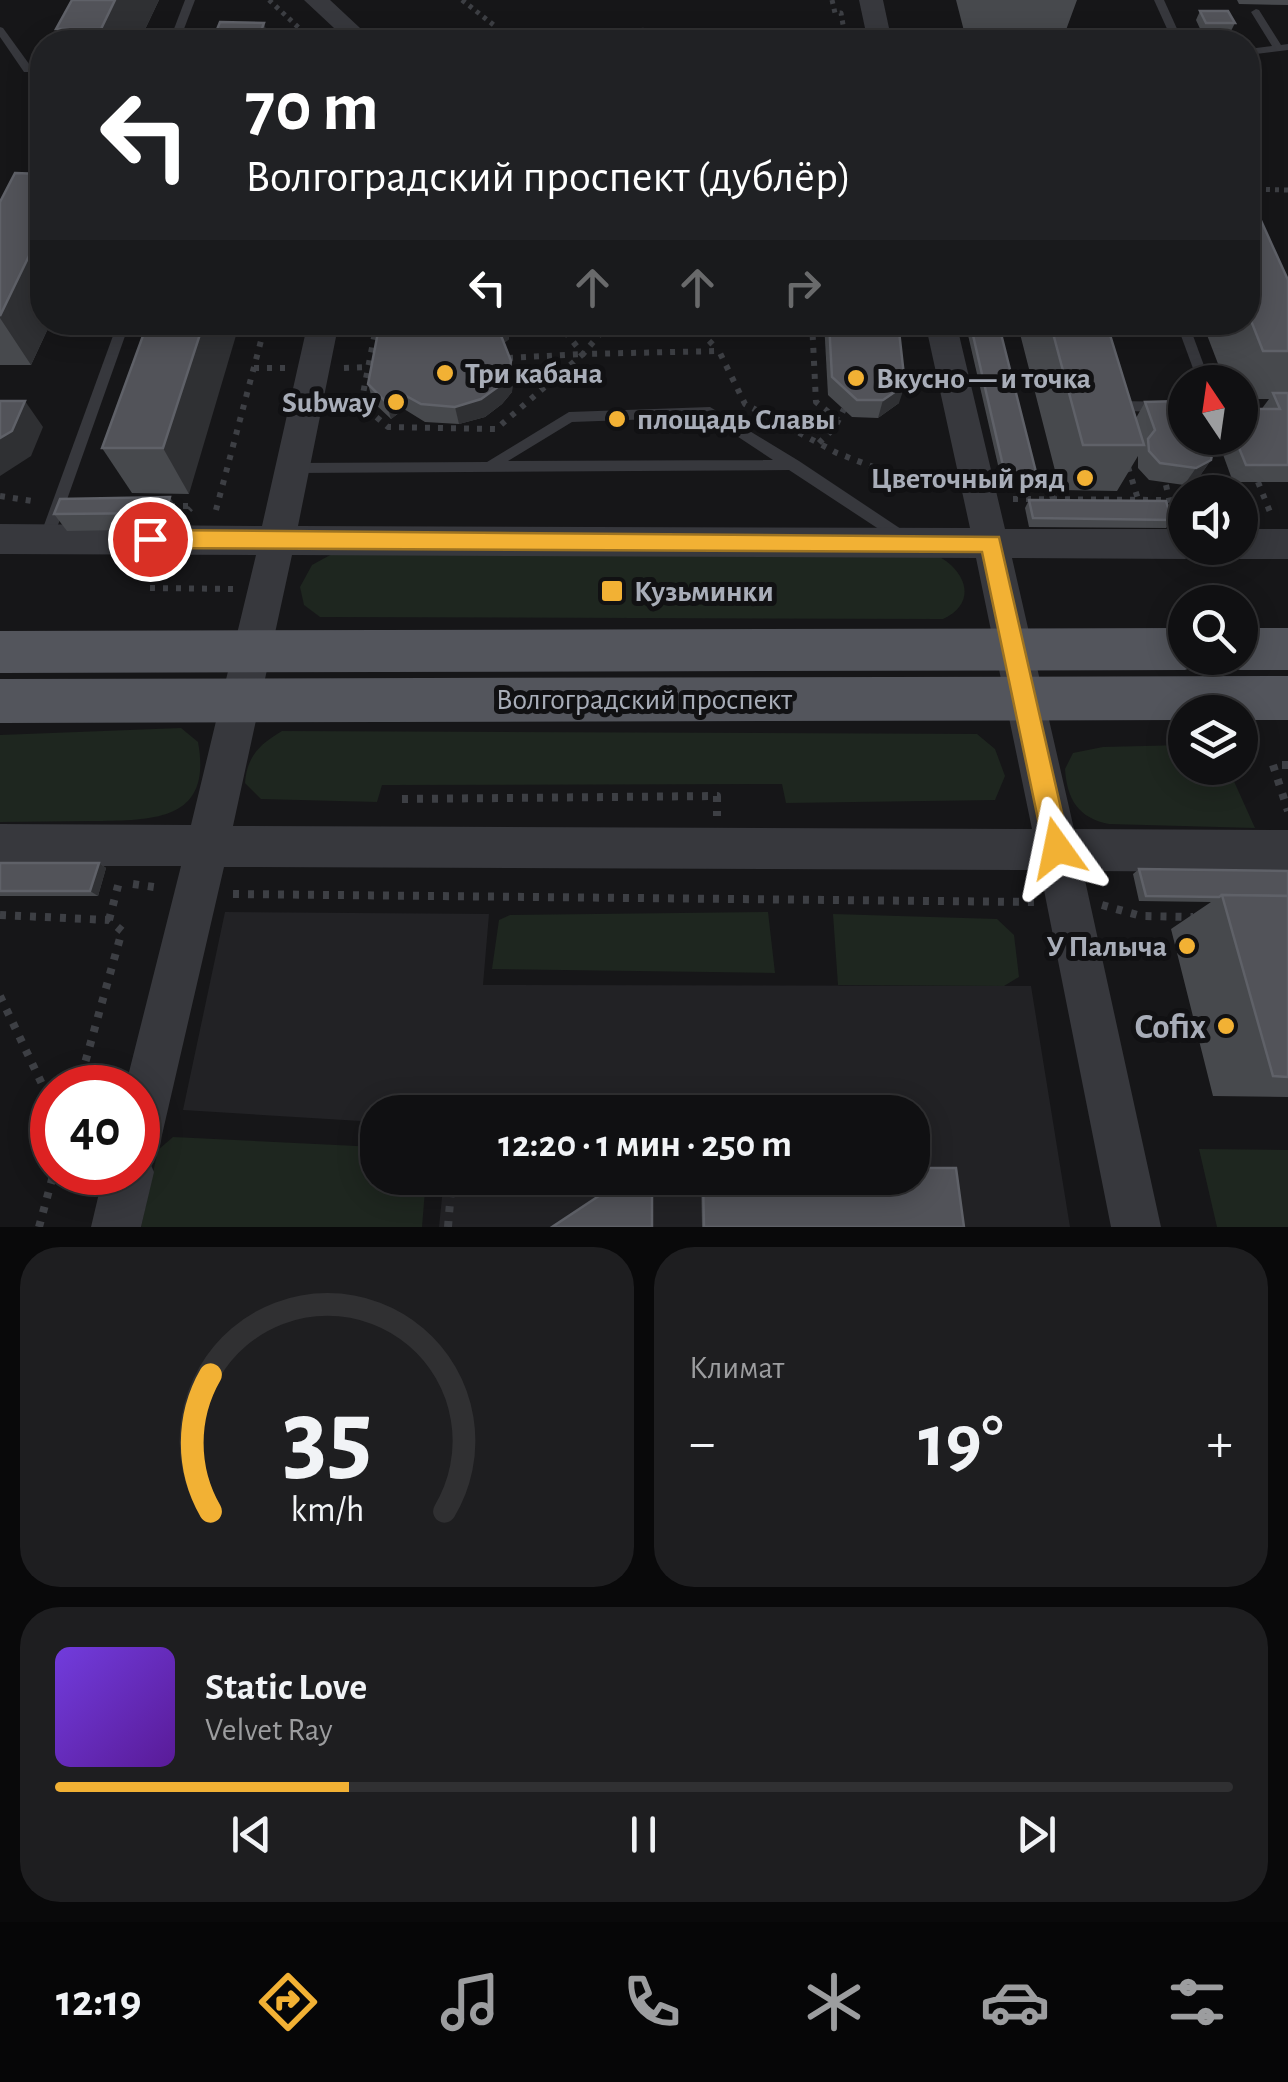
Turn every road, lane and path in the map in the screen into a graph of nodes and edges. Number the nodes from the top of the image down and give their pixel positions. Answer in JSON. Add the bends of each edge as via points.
{"nodes":[{"id":1,"x":190,"y":0,"type":"edge"},
{"id":2,"x":269,"y":0,"type":"edge"},
{"id":3,"x":316,"y":0,"type":"edge"},
{"id":4,"x":462,"y":0,"type":"edge"},
{"id":5,"x":832,"y":0,"type":"edge"},
{"id":6,"x":870,"y":0,"type":"edge"},
{"id":7,"x":1159,"y":0,"type":"edge"},
{"id":8,"x":1256,"y":12,"type":"dead end"},
{"id":9,"x":496,"y":26,"type":"dead end"},
{"id":10,"x":545,"y":27,"type":"dead end"},
{"id":11,"x":0,"y":30,"type":"edge"},
{"id":12,"x":179,"y":30,"type":"edge"},
{"id":13,"x":301,"y":30,"type":"edge"},
{"id":14,"x":349,"y":30,"type":"edge"},
{"id":15,"x":545,"y":30,"type":"edge"},
{"id":16,"x":844,"y":30,"type":"edge"},
{"id":17,"x":877,"y":30,"type":"edge"},
{"id":18,"x":1173,"y":30,"type":"edge"},
{"id":19,"x":1284,"y":48,"type":"edge"},
{"id":20,"x":28,"y":70,"type":"dead end"},
{"id":21,"x":1260,"y":190,"type":"edge"},
{"id":22,"x":1288,"y":190,"type":"edge"},
{"id":23,"x":119,"y":335,"type":"edge"},
{"id":24,"x":263,"y":335,"type":"edge"},
{"id":25,"x":321,"y":335,"type":"edge"},
{"id":26,"x":374,"y":335,"type":"edge"},
{"id":27,"x":567,"y":335,"type":"edge"},
{"id":28,"x":599,"y":335,"type":"edge"},
{"id":29,"x":704,"y":335,"type":"edge"},
{"id":30,"x":813,"y":335,"type":"edge"},
{"id":31,"x":943,"y":335,"type":"edge"},
{"id":32,"x":1187,"y":335,"type":"edge"},
{"id":33,"x":719,"y":351,"type":"dead end"},
{"id":34,"x":583,"y":354,"type":"junction"},
{"id":35,"x":508,"y":358,"type":"edge"},
{"id":36,"x":1198,"y":365,"type":"edge"},
{"id":37,"x":368,"y":368,"type":"edge"},
{"id":38,"x":1104,"y":389,"type":"edge"},
{"id":39,"x":1168,"y":406,"type":"edge"},
{"id":40,"x":844,"y":409,"type":"edge"},
{"id":41,"x":382,"y":410,"type":"edge"},
{"id":42,"x":413,"y":414,"type":"edge"},
{"id":43,"x":374,"y":415,"type":"dead end"},
{"id":44,"x":838,"y":420,"type":"junction"},
{"id":45,"x":410,"y":428,"type":"dead end"},
{"id":46,"x":819,"y":443,"type":"dead end"},
{"id":47,"x":1126,"y":462,"type":"edge"},
{"id":48,"x":794,"y":466,"type":"junction"},
{"id":49,"x":294,"y":468,"type":"junction"},
{"id":50,"x":484,"y":470,"type":"junction"},
{"id":51,"x":1057,"y":479,"type":"dead end"},
{"id":52,"x":1114,"y":481,"type":"edge"},
{"id":53,"x":1132,"y":481,"type":"junction"},
{"id":54,"x":1258,"y":482,"type":"edge"},
{"id":55,"x":1166,"y":485,"type":"dead end"},
{"id":56,"x":1011,"y":499,"type":"dead end"},
{"id":57,"x":1053,"y":499,"type":"junction"},
{"id":58,"x":1138,"y":499,"type":"junction"},
{"id":59,"x":1167,"y":500,"type":"joint"},
{"id":60,"x":213,"y":521,"type":"dead end"},
{"id":61,"x":1280,"y":531,"type":"edge"},
{"id":62,"x":1168,"y":532,"type":"edge"},
{"id":63,"x":0,"y":539,"type":"edge"},
{"id":64,"x":46,"y":539,"type":"junction"},
{"id":65,"x":278,"y":540,"type":"junction"},
{"id":66,"x":909,"y":542,"type":"junction"},
{"id":67,"x":991,"y":543,"type":"junction"},
{"id":68,"x":150,"y":588,"type":"dead end"},
{"id":69,"x":235,"y":589,"type":"dead end"},
{"id":70,"x":1015,"y":648,"type":"junction"},
{"id":71,"x":1168,"y":649,"type":"edge"},
{"id":72,"x":1258,"y":649,"type":"edge"},
{"id":73,"x":1288,"y":649,"type":"edge"},
{"id":74,"x":0,"y":652,"type":"edge"},
{"id":75,"x":253,"y":652,"type":"junction"},
{"id":76,"x":1026,"y":696,"type":"junction"},
{"id":77,"x":1288,"y":698,"type":"edge"},
{"id":78,"x":0,"y":701,"type":"edge"},
{"id":79,"x":242,"y":702,"type":"junction"},
{"id":80,"x":1288,"y":764,"type":"edge"},
{"id":81,"x":1288,"y":810,"type":"edge"},
{"id":82,"x":208,"y":844,"type":"junction"},
{"id":83,"x":0,"y":845,"type":"edge"},
{"id":84,"x":1057,"y":848,"type":"junction"},
{"id":85,"x":1288,"y":850,"type":"edge"},
{"id":86,"x":102,"y":880,"type":"dead end"},
{"id":87,"x":120,"y":882,"type":"junction"},
{"id":88,"x":196,"y":894,"type":"junction"},
{"id":89,"x":1070,"y":902,"type":"junction"},
{"id":90,"x":0,"y":915,"type":"edge"},
{"id":91,"x":1196,"y":917,"type":"dead end"},
{"id":92,"x":109,"y":920,"type":"junction"},
{"id":93,"x":0,"y":996,"type":"edge"},
{"id":94,"x":33,"y":1065,"type":"edge"},
{"id":95,"x":84,"y":1065,"type":"edge"},
{"id":96,"x":155,"y":1065,"type":"edge"},
{"id":97,"x":48,"y":1195,"type":"edge"},
{"id":98,"x":123,"y":1195,"type":"edge"},
{"id":99,"x":451,"y":1195,"type":"edge"},
{"id":100,"x":39,"y":1227,"type":"edge"},
{"id":101,"x":116,"y":1227,"type":"edge"},
{"id":102,"x":448,"y":1227,"type":"edge"},
{"id":103,"x":1136,"y":1227,"type":"edge"}],
"edges":[{"from":1,"to":12,"type":"lane"},
{"from":2,"to":13,"type":"path"},
{"from":3,"to":14,"type":"street"},
{"from":4,"to":9,"type":"path"},
{"from":5,"to":16,"type":"path"},
{"from":6,"to":17,"type":"street"},
{"from":7,"to":18,"type":"lane"},
{"from":8,"to":19,"type":"lane"},
{"from":10,"to":15,"type":"path"},
{"from":11,"to":20,"type":"lane"},
{"from":21,"to":22,"type":"path"},
{"from":23,"to":64,"type":"lane"},
{"from":24,"to":60,"type":"path"},
{"from":25,"to":49,"type":"street"},
{"from":26,"to":37,"type":"path"},
{"from":27,"to":34,"type":"path"},
{"from":28,"to":34,"type":"path"},
{"from":29,"to":33,"type":"path"},
{"from":30,"to":44,"type":"path","via":[[816,402]]},
{"from":31,"to":67,"type":"street"},
{"from":32,"to":36,"type":"lane"},
{"from":34,"to":35,"type":"path"},
{"from":38,"to":39,"type":"lane","via":[[1108,406]]},
{"from":40,"to":44,"type":"path"},
{"from":41,"to":43,"type":"path"},
{"from":42,"to":45,"type":"path"},
{"from":44,"to":46,"type":"path"},
{"from":47,"to":53,"type":"path"},
{"from":48,"to":50,"type":"lane"},
{"from":48,"to":50,"type":"lane","via":[[710,412],[569,417]]},
{"from":48,"to":66,"type":"lane"},
{"from":49,"to":50,"type":"lane"},
{"from":49,"to":65,"type":"street"},
{"from":51,"to":57,"type":"path","via":[[1048,479]]},
{"from":52,"to":53,"type":"path"},
{"from":53,"to":58,"type":"path"},
{"from":54,"to":61,"type":"path"},
{"from":55,"to":59,"type":"path"},
{"from":56,"to":57,"type":"path"},
{"from":57,"to":58,"type":"path"},
{"from":58,"to":59,"type":"path"},
{"from":62,"to":67,"type":"street"},
{"from":63,"to":64,"type":"street"},
{"from":64,"to":65,"type":"street"},
{"from":65,"to":66,"type":"street"},
{"from":65,"to":75,"type":"street"},
{"from":66,"to":67,"type":"street"},
{"from":67,"to":70,"type":"street"},
{"from":68,"to":69,"type":"path"},
{"from":70,"to":71,"type":"main road","name":"Волгоградский проспект"},
{"from":70,"to":75,"type":"main road","name":"Волгоградский проспект"},
{"from":70,"to":76,"type":"street"},
{"from":72,"to":73,"type":"main road"},
{"from":74,"to":75,"type":"main road","name":"Волгоградский проспект"},
{"from":75,"to":79,"type":"street"},
{"from":76,"to":77,"type":"main road","name":"Волгоградский проспект"},
{"from":76,"to":79,"type":"main road","name":"Волгоградский проспект"},
{"from":76,"to":84,"type":"street"},
{"from":78,"to":79,"type":"main road","name":"Волгоградский проспект"},
{"from":79,"to":82,"type":"street"},
{"from":80,"to":81,"type":"path","via":[[1273,764]]},
{"from":82,"to":83,"type":"street"},
{"from":82,"to":84,"type":"street"},
{"from":82,"to":88,"type":"street"},
{"from":84,"to":85,"type":"street"},
{"from":84,"to":89,"type":"street"},
{"from":86,"to":87,"type":"path"},
{"from":87,"to":88,"type":"path"},
{"from":87,"to":92,"type":"path"},
{"from":88,"to":89,"type":"path"},
{"from":88,"to":96,"type":"street"},
{"from":89,"to":91,"type":"path","via":[[1142,916]]},
{"from":89,"to":103,"type":"street"},
{"from":90,"to":92,"type":"path"},
{"from":92,"to":95,"type":"path","via":[[122,931]]},
{"from":93,"to":94,"type":"path"},
{"from":97,"to":100,"type":"path"},
{"from":98,"to":101,"type":"street"},
{"from":99,"to":102,"type":"path"}]}
